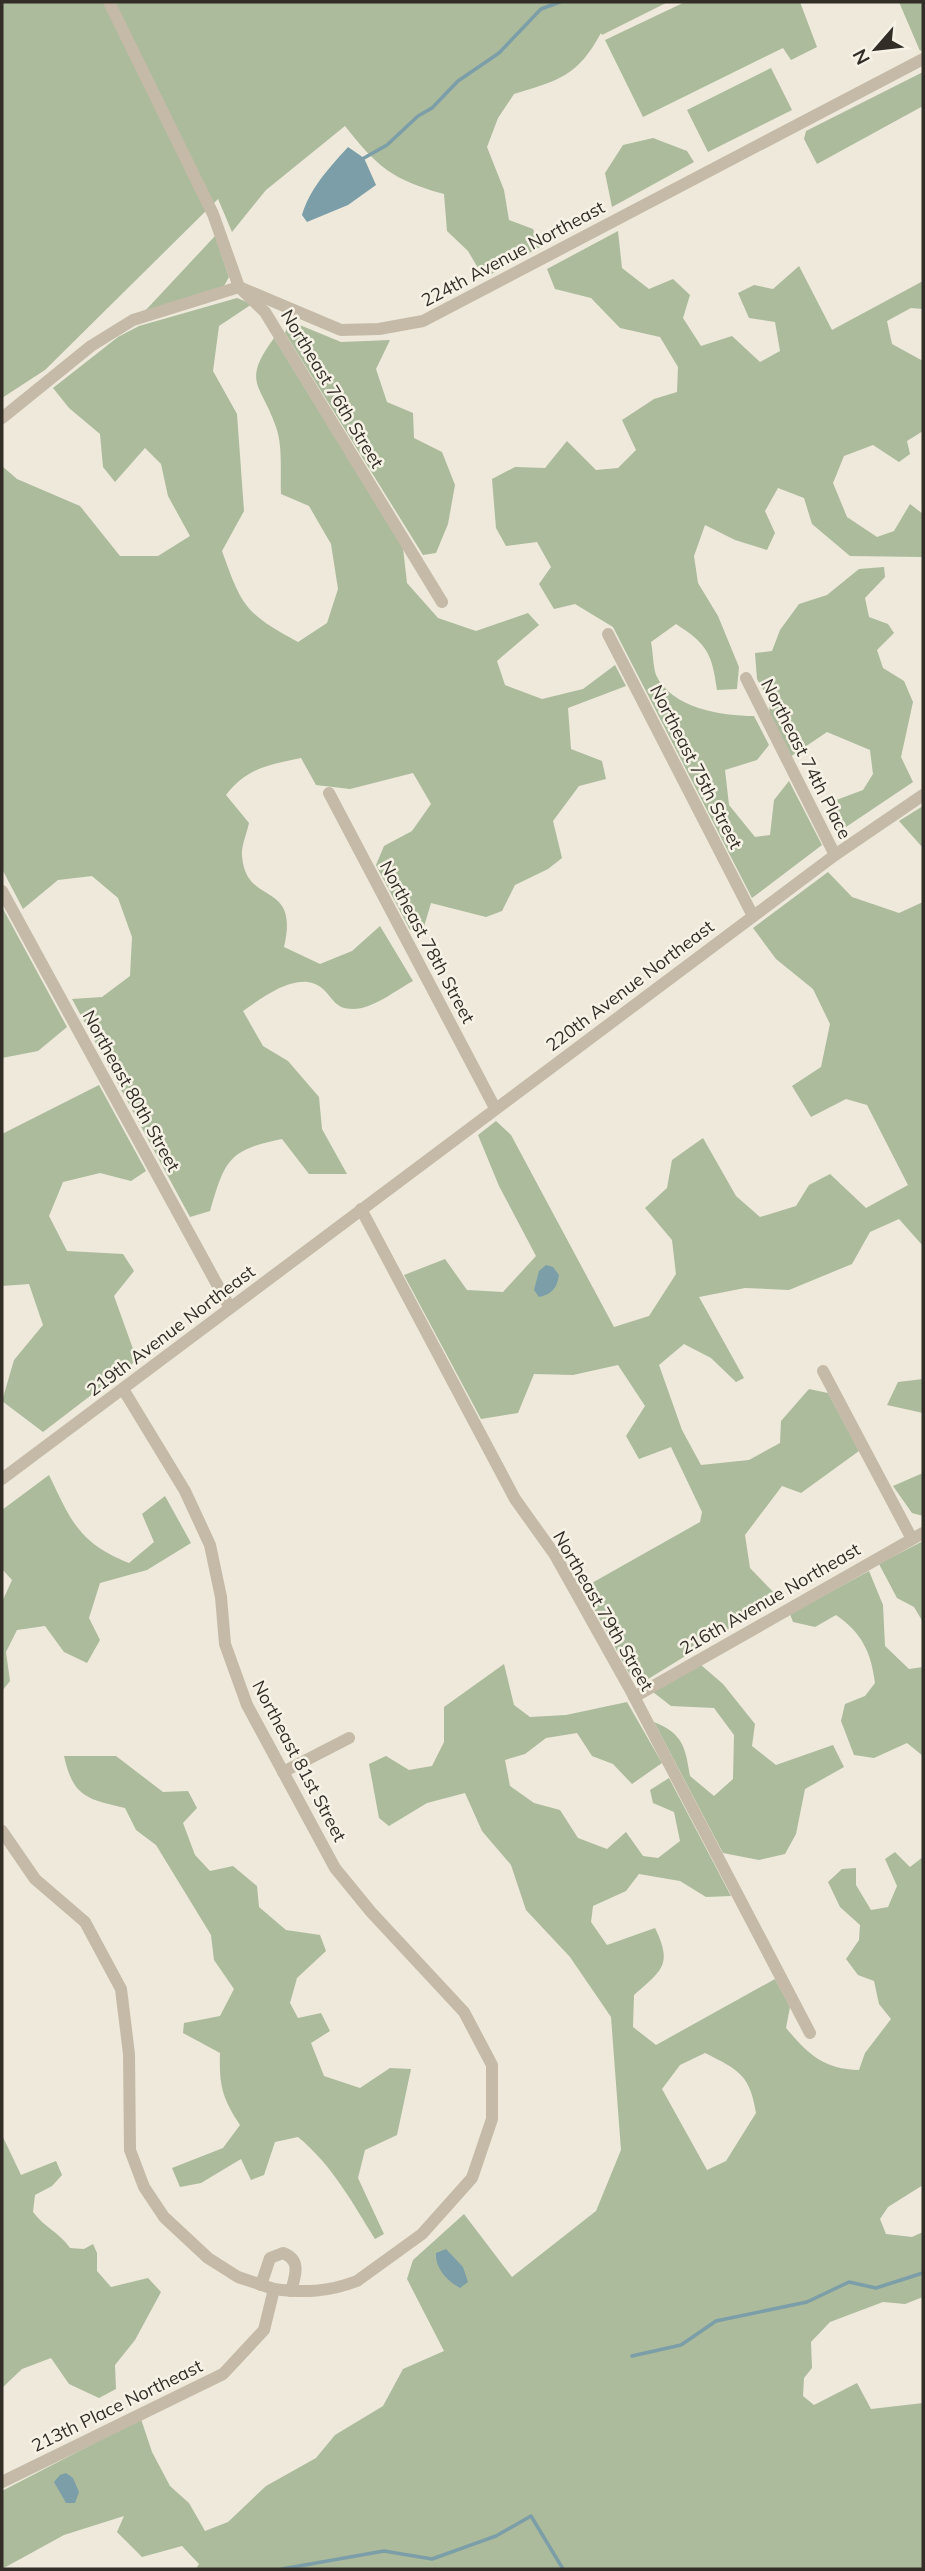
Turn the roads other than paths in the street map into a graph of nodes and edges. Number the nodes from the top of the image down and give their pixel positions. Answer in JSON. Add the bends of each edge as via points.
{"nodes":[{"id":1,"x":109,"y":2,"type":"edge"},
{"id":2,"x":923,"y":59,"type":"edge"},
{"id":3,"x":239,"y":287,"type":"junction"},
{"id":4,"x":2,"y":418,"type":"edge"},
{"id":5,"x":442,"y":602,"type":"dead end"},
{"id":6,"x":608,"y":634,"type":"dead end"},
{"id":7,"x":746,"y":678,"type":"dead end"},
{"id":8,"x":329,"y":793,"type":"dead end"},
{"id":9,"x":923,"y":795,"type":"edge"},
{"id":10,"x":835,"y":855,"type":"junction"},
{"id":11,"x":2,"y":891,"type":"edge"},
{"id":12,"x":753,"y":916,"type":"junction"},
{"id":13,"x":495,"y":1108,"type":"junction"},
{"id":14,"x":361,"y":1209,"type":"junction"},
{"id":15,"x":230,"y":1308,"type":"junction"},
{"id":16,"x":823,"y":1371,"type":"dead end"},
{"id":17,"x":123,"y":1389,"type":"junction"},
{"id":18,"x":4,"y":1474,"type":"edge"},
{"id":19,"x":918,"y":1536,"type":"edge"},
{"id":20,"x":634,"y":1697,"type":"junction"},
{"id":21,"x":349,"y":1738,"type":"dead end"},
{"id":22,"x":283,"y":1772,"type":"junction"},
{"id":23,"x":2,"y":1831,"type":"edge"},
{"id":24,"x":6,"y":1847,"type":"edge"},
{"id":25,"x":810,"y":2033,"type":"dead end"},
{"id":26,"x":268,"y":2287,"type":"junction"},
{"id":27,"x":291,"y":2291,"type":"junction"},
{"id":28,"x":2,"y":2482,"type":"edge"}],
"edges":[{"from":1,"to":3,"type":"street","name":"Northeast 76th Street","via":[[213,214]]},
{"from":2,"to":3,"type":"street","name":"224th Avenue Northeast","via":[[423,320],[379,329],[341,330]]},
{"from":3,"to":4,"type":"street","via":[[133,320],[91,346]]},
{"from":3,"to":5,"type":"street","name":"Northeast 76th Street","via":[[265,313]]},
{"from":6,"to":12,"type":"street","name":"Northeast 75th Street"},
{"from":7,"to":10,"type":"street","name":"Northeast 74th Place"},
{"from":8,"to":13,"type":"street","name":"Northeast 78th Street"},
{"from":9,"to":10,"type":"street","name":"220th Avenue Northeast"},
{"from":10,"to":12,"type":"street","name":"220th Avenue Northeast"},
{"from":11,"to":15,"type":"street","name":"Northeast 80th Street"},
{"from":12,"to":13,"type":"street","name":"220th Avenue Northeast"},
{"from":13,"to":14,"type":"street","name":"220th Avenue Northeast"},
{"from":14,"to":15,"type":"street","name":"219th Avenue Northeast"},
{"from":14,"to":20,"type":"street","name":"Northeast 79th Street","via":[[515,1499],[555,1555]]},
{"from":15,"to":17,"type":"street","name":"219th Avenue Northeast"},
{"from":16,"to":19,"type":"street"},
{"from":17,"to":18,"type":"street","name":"219th Avenue Northeast"},
{"from":17,"to":22,"type":"street","name":"Northeast 81st Street","via":[[185,1491],[210,1545],[225,1644],[247,1705]]},
{"from":19,"to":20,"type":"street","name":"216th Avenue Northeast"},
{"from":20,"to":25,"type":"street","name":"Northeast 79th Street"},
{"from":21,"to":22,"type":"street"},
{"from":22,"to":27,"type":"street","name":"Northeast 81st Street","via":[[335,1868],[464,2012],[492,2065],[492,2119],[472,2178],[422,2234],[357,2281],[311,2293]]},
{"from":23,"to":24,"type":"street"},
{"from":24,"to":26,"type":"street","via":[[85,1922],[121,1989],[130,2054],[130,2150],[144,2187],[164,2217],[208,2258],[238,2277]]},
{"from":26,"to":27,"type":"street"},
{"from":26,"to":27,"type":"street","name":"213th Place Northeast","via":[[270,2259],[283,2253],[296,2265]]},
{"from":26,"to":28,"type":"street","name":"213th Place Northeast","via":[[264,2330],[223,2374]]}]}
